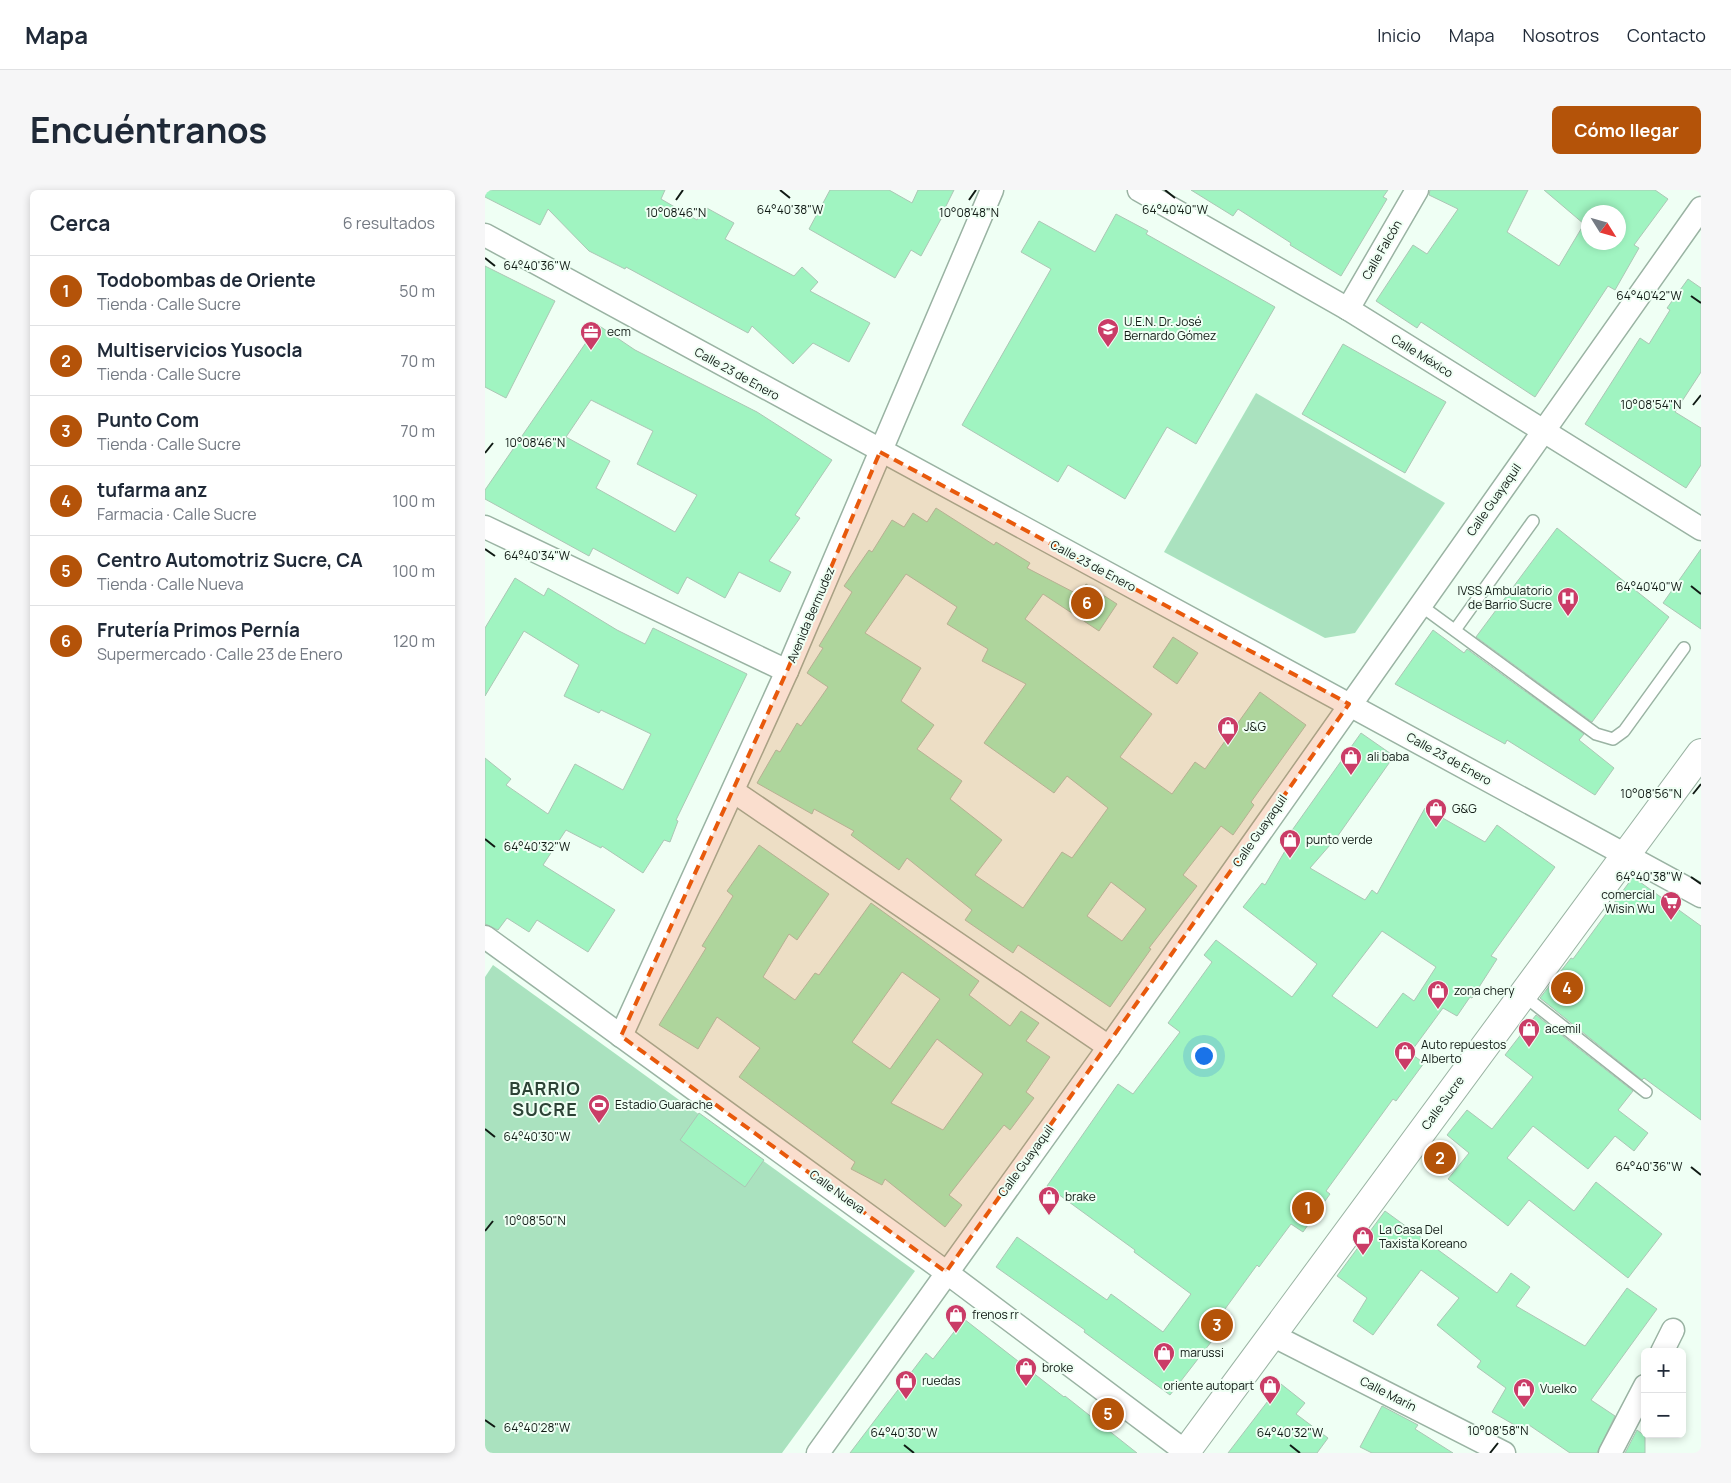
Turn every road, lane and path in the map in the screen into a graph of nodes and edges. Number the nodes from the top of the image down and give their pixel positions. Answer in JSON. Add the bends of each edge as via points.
{"nodes":[{"id":1,"x":992,"y":190,"type":"edge"},
{"id":2,"x":1139,"y":190,"type":"edge"},
{"id":3,"x":1417,"y":190,"type":"edge"},
{"id":4,"x":1701,"y":208,"type":"edge"},
{"id":5,"x":485,"y":235,"type":"edge"},
{"id":6,"x":1348,"y":309,"type":"junction"},
{"id":7,"x":1543,"y":432,"type":"junction"},
{"id":8,"x":880,"y":452,"type":"junction"},
{"id":9,"x":1533,"y":521,"type":"dead end"},
{"id":10,"x":485,"y":527,"type":"edge"},
{"id":11,"x":1701,"y":529,"type":"edge"},
{"id":12,"x":1420,"y":605,"type":"junction"},
{"id":13,"x":1455,"y":630,"type":"junction"},
{"id":14,"x":1684,"y":648,"type":"dead end"},
{"id":15,"x":787,"y":670,"type":"junction"},
{"id":16,"x":1349,"y":704,"type":"junction"},
{"id":17,"x":1701,"y":753,"type":"edge"},
{"id":18,"x":733,"y":791,"type":"junction"},
{"id":19,"x":1626,"y":856,"type":"junction"},
{"id":20,"x":1701,"y":896,"type":"edge"},
{"id":21,"x":485,"y":937,"type":"edge"},
{"id":22,"x":1523,"y":995,"type":"junction"},
{"id":23,"x":621,"y":1036,"type":"junction"},
{"id":24,"x":1109,"y":1047,"type":"junction"},
{"id":25,"x":1646,"y":1092,"type":"dead end"},
{"id":26,"x":946,"y":1272,"type":"junction"},
{"id":27,"x":1673,"y":1330,"type":"dead end"},
{"id":28,"x":1272,"y":1336,"type":"junction"},
{"id":29,"x":1664,"y":1348,"type":"edge"},
{"id":30,"x":1641,"y":1393,"type":"edge"},
{"id":31,"x":1185,"y":1452,"type":"edge"},
{"id":32,"x":818,"y":1453,"type":"edge"},
{"id":33,"x":1504,"y":1453,"type":"edge"},
{"id":34,"x":1611,"y":1453,"type":"edge"}],
"edges":[{"from":1,"to":8,"type":"street","name":"Avenida Bermudez"},
{"from":2,"to":6,"type":"street","name":"Calle México"},
{"from":3,"to":6,"type":"street","name":"Calle Falcón"},
{"from":4,"to":7,"type":"street","name":"Calle Guayaquil"},
{"from":5,"to":8,"type":"street","name":"Calle 23 de Enero"},
{"from":6,"to":7,"type":"street","name":"Calle México"},
{"from":7,"to":11,"type":"street","name":"Calle México"},
{"from":7,"to":12,"type":"street","name":"Calle Guayaquil"},
{"from":8,"to":15,"type":"street","name":"Avenida Bermudez"},
{"from":8,"to":16,"type":"street","name":"Calle 23 de Enero"},
{"from":9,"to":13,"type":"lane"},
{"from":10,"to":15,"type":"street"},
{"from":12,"to":13,"type":"lane"},
{"from":12,"to":16,"type":"street","name":"Calle Guayaquil"},
{"from":13,"to":14,"type":"lane","via":[[1596,734],[1613,739],[1624,731]]},
{"from":15,"to":18,"type":"street","name":"Avenida Bermudez"},
{"from":16,"to":19,"type":"street","name":"Calle 23 de Enero"},
{"from":16,"to":24,"type":"street","name":"Calle Guayaquil"},
{"from":17,"to":19,"type":"street","name":"Calle Sucre"},
{"from":18,"to":23,"type":"street","name":"Avenida Bermudez"},
{"from":18,"to":24,"type":"street"},
{"from":19,"to":20,"type":"street","name":"Calle 23 de Enero"},
{"from":19,"to":22,"type":"street","name":"Calle Sucre"},
{"from":21,"to":23,"type":"street","name":"Calle Nueva"},
{"from":22,"to":25,"type":"lane"},
{"from":22,"to":28,"type":"street","name":"Calle Sucre"},
{"from":23,"to":26,"type":"street","name":"Calle Nueva"},
{"from":24,"to":26,"type":"street","name":"Calle Guayaquil"},
{"from":26,"to":31,"type":"street","name":"Calle Nueva"},
{"from":26,"to":32,"type":"street","name":"Calle Guayaquil"},
{"from":27,"to":29,"type":"street"},
{"from":28,"to":31,"type":"street","name":"Calle Sucre"},
{"from":28,"to":33,"type":"street","name":"Calle Marín"},
{"from":30,"to":34,"type":"street"}]}
